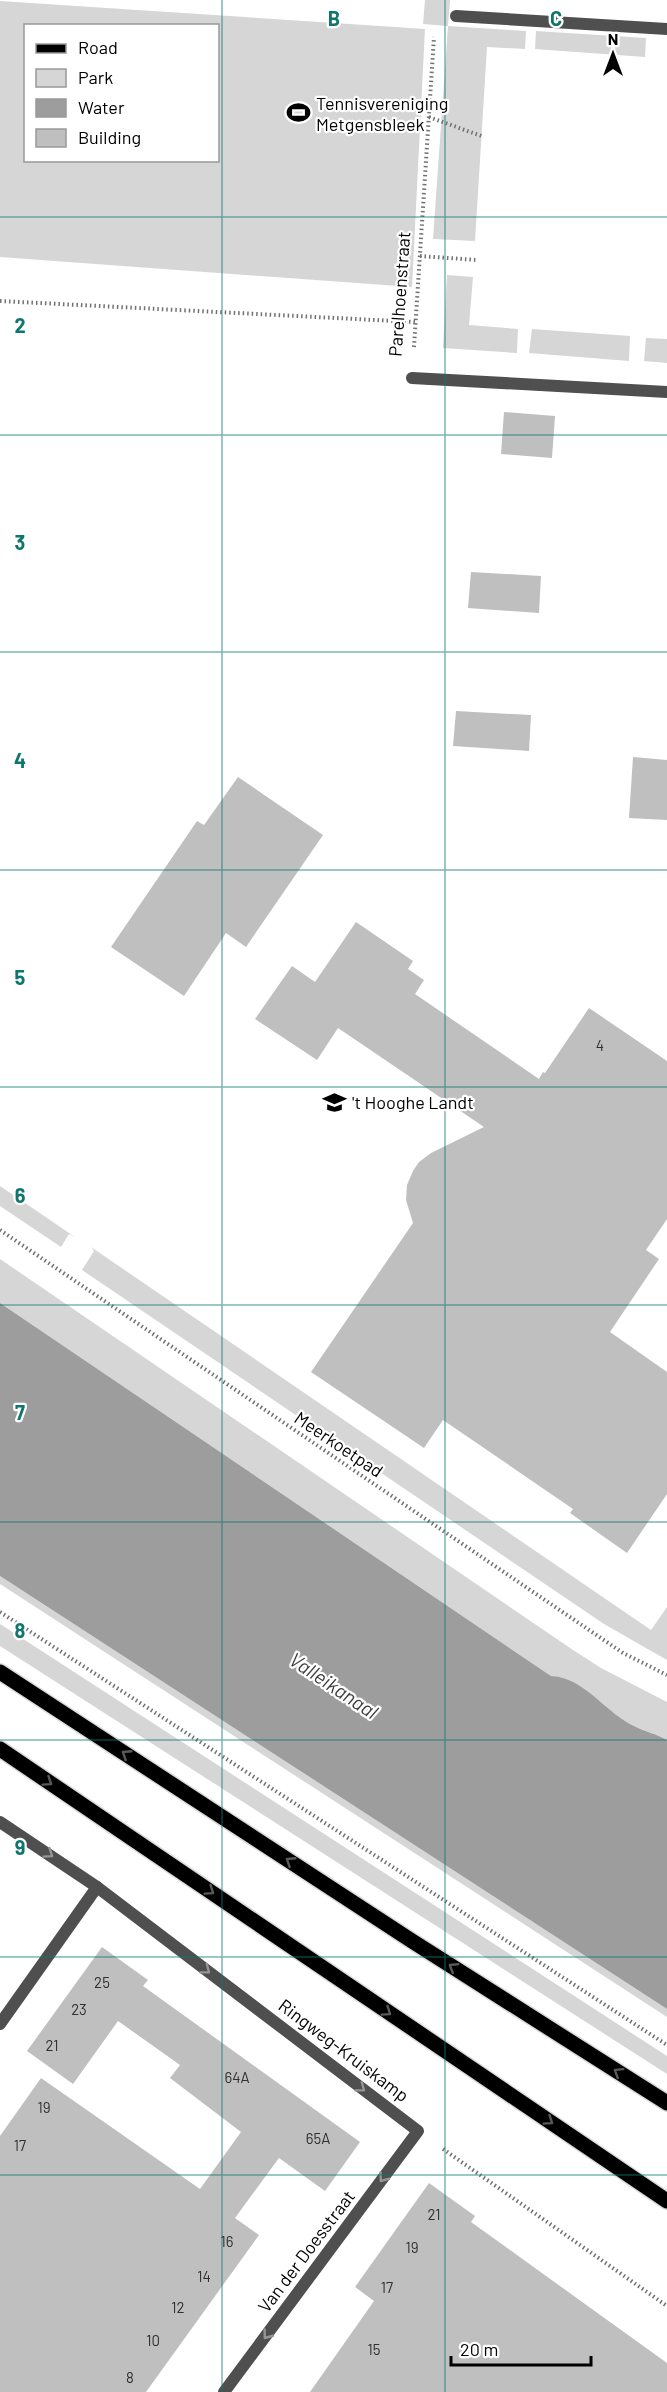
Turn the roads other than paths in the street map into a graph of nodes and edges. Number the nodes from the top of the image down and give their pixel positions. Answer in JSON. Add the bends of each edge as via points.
{"nodes":[{"id":1,"x":456,"y":16,"type":"dead end"},
{"id":2,"x":667,"y":29,"type":"edge"},
{"id":3,"x":412,"y":378,"type":"road end"},
{"id":4,"x":667,"y":392,"type":"edge"},
{"id":5,"x":0,"y":1672,"type":"edge"},
{"id":6,"x":0,"y":1749,"type":"edge"},
{"id":7,"x":0,"y":1822,"type":"edge"},
{"id":8,"x":97,"y":1887,"type":"junction"},
{"id":9,"x":0,"y":2024,"type":"edge"},
{"id":10,"x":667,"y":2103,"type":"edge"},
{"id":11,"x":418,"y":2131,"type":"joint"},
{"id":12,"x":667,"y":2201,"type":"edge"},
{"id":13,"x":224,"y":2392,"type":"edge"}],
"edges":[{"from":1,"to":2,"type":"street"},
{"from":3,"to":4,"type":"street","name":"Parelhoenstraat"},
{"from":10,"to":5,"type":"main road","one_way":true},
{"from":6,"to":12,"type":"main road","one_way":true},
{"from":7,"to":8,"type":"street","name":"Ringweg-Kruiskamp","one_way":true},
{"from":8,"to":9,"type":"street"},
{"from":8,"to":11,"type":"street","name":"Ringweg-Kruiskamp","one_way":true},
{"from":11,"to":13,"type":"street","name":"Van der Doesstraat","one_way":true}]}
